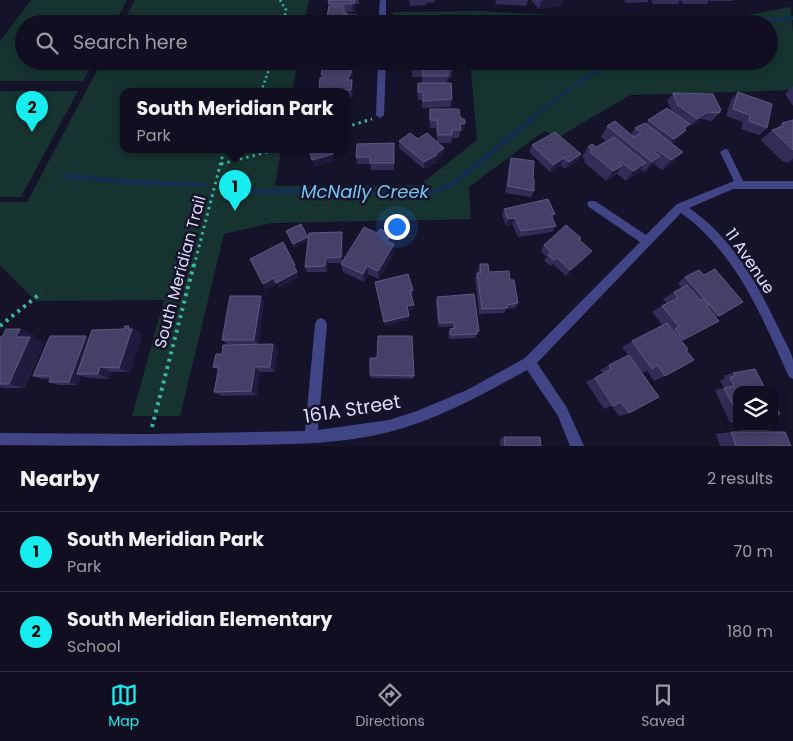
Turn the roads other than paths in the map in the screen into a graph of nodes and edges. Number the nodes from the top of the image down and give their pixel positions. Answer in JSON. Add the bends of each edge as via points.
{"nodes":[{"id":1,"x":383,"y":0,"type":"edge"},
{"id":2,"x":382,"y":15,"type":"edge"},
{"id":3,"x":382,"y":70,"type":"edge"},
{"id":4,"x":380,"y":115,"type":"dead end"},
{"id":5,"x":725,"y":152,"type":"dead end"},
{"id":6,"x":740,"y":185,"type":"junction"},
{"id":7,"x":793,"y":186,"type":"edge"},
{"id":8,"x":592,"y":204,"type":"dead end"},
{"id":9,"x":680,"y":206,"type":"junction"},
{"id":10,"x":647,"y":241,"type":"junction"},
{"id":11,"x":321,"y":324,"type":"dead end"},
{"id":12,"x":529,"y":362,"type":"junction"},
{"id":13,"x":793,"y":373,"type":"edge"},
{"id":14,"x":311,"y":437,"type":"junction"},
{"id":15,"x":0,"y":439,"type":"edge"},
{"id":16,"x":148,"y":443,"type":"edge"},
{"id":17,"x":577,"y":446,"type":"edge"}],
"edges":[{"from":1,"to":2,"type":"street"},
{"from":3,"to":4,"type":"street"},
{"from":5,"to":6,"type":"street"},
{"from":6,"to":7,"type":"street"},
{"from":6,"to":9,"type":"street","via":[[732,185]]},
{"from":8,"to":10,"type":"street"},
{"from":9,"to":10,"type":"street","name":"161A Street"},
{"from":9,"to":13,"type":"street","name":"11 Avenue","via":[[705,226],[730,255],[771,324]]},
{"from":10,"to":12,"type":"street","name":"161A Street"},
{"from":11,"to":14,"type":"street"},
{"from":12,"to":14,"type":"street","name":"161A Street","via":[[471,394],[418,417],[389,426]]},
{"from":12,"to":17,"type":"street","via":[[562,412]]},
{"from":14,"to":16,"type":"street","name":"161A Street"},
{"from":15,"to":16,"type":"street","name":"161A Street"}]}
